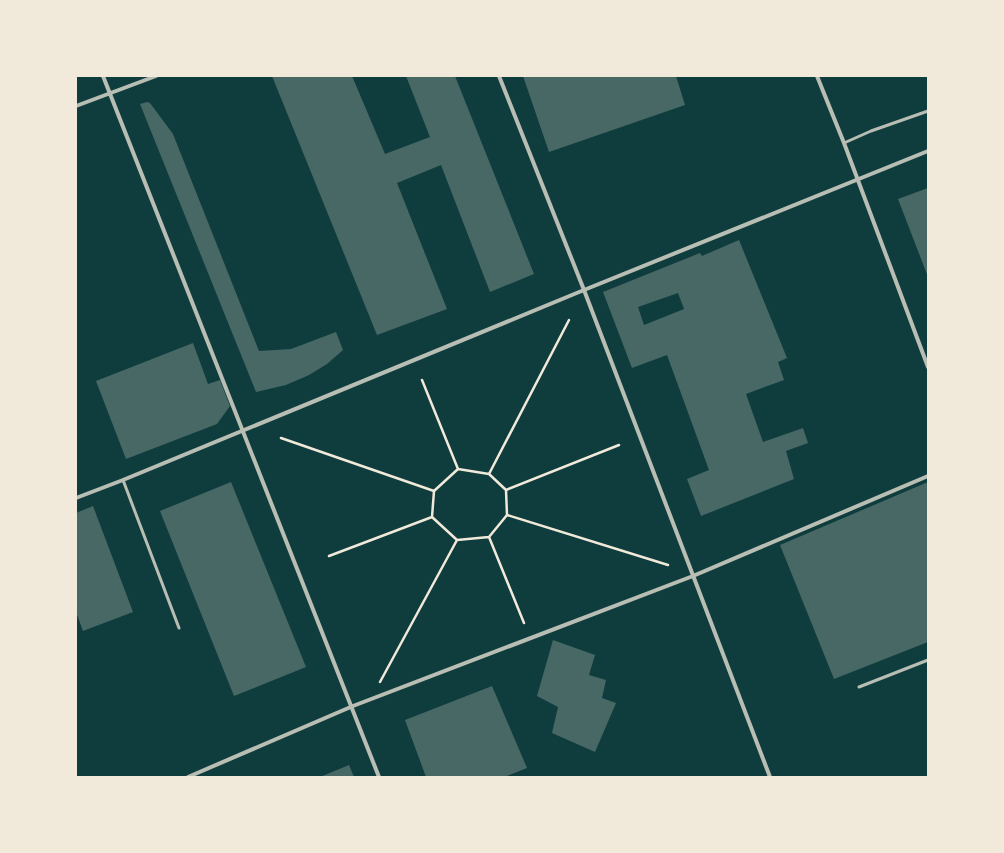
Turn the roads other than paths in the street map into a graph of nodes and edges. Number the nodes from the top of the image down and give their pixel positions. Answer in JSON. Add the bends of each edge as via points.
{"nodes":[{"id":1,"x":103,"y":76,"type":"edge"},
{"id":2,"x":156,"y":76,"type":"edge"},
{"id":3,"x":499,"y":76,"type":"edge"},
{"id":4,"x":817,"y":76,"type":"edge"},
{"id":5,"x":111,"y":94,"type":"junction"},
{"id":6,"x":76,"y":106,"type":"edge"},
{"id":7,"x":928,"y":111,"type":"edge"},
{"id":8,"x":844,"y":143,"type":"junction"},
{"id":9,"x":928,"y":150,"type":"edge"},
{"id":10,"x":857,"y":180,"type":"junction"},
{"id":11,"x":584,"y":290,"type":"junction"},
{"id":12,"x":928,"y":367,"type":"edge"},
{"id":13,"x":244,"y":430,"type":"junction"},
{"id":14,"x":928,"y":476,"type":"edge"},
{"id":15,"x":123,"y":480,"type":"junction"},
{"id":16,"x":76,"y":498,"type":"edge"},
{"id":17,"x":693,"y":576,"type":"junction"},
{"id":18,"x":179,"y":628,"type":"dead end"},
{"id":19,"x":928,"y":660,"type":"edge"},
{"id":20,"x":859,"y":686,"type":"dead end"},
{"id":21,"x":353,"y":706,"type":"junction"},
{"id":22,"x":188,"y":777,"type":"edge"},
{"id":23,"x":380,"y":777,"type":"edge"},
{"id":24,"x":770,"y":777,"type":"edge"}],
"edges":[{"from":1,"to":5,"type":"street"},
{"from":2,"to":5,"type":"street"},
{"from":3,"to":11,"type":"street"},
{"from":4,"to":8,"type":"street"},
{"from":5,"to":6,"type":"street"},
{"from":5,"to":13,"type":"street"},
{"from":7,"to":8,"type":"lane"},
{"from":8,"to":10,"type":"street"},
{"from":9,"to":10,"type":"street"},
{"from":10,"to":11,"type":"street"},
{"from":10,"to":12,"type":"street"},
{"from":11,"to":13,"type":"street"},
{"from":11,"to":17,"type":"street"},
{"from":13,"to":15,"type":"street"},
{"from":13,"to":21,"type":"street"},
{"from":14,"to":17,"type":"street"},
{"from":15,"to":16,"type":"street"},
{"from":15,"to":18,"type":"lane"},
{"from":17,"to":21,"type":"street"},
{"from":17,"to":24,"type":"street"},
{"from":19,"to":20,"type":"lane"},
{"from":21,"to":22,"type":"street"},
{"from":21,"to":23,"type":"street"}]}
